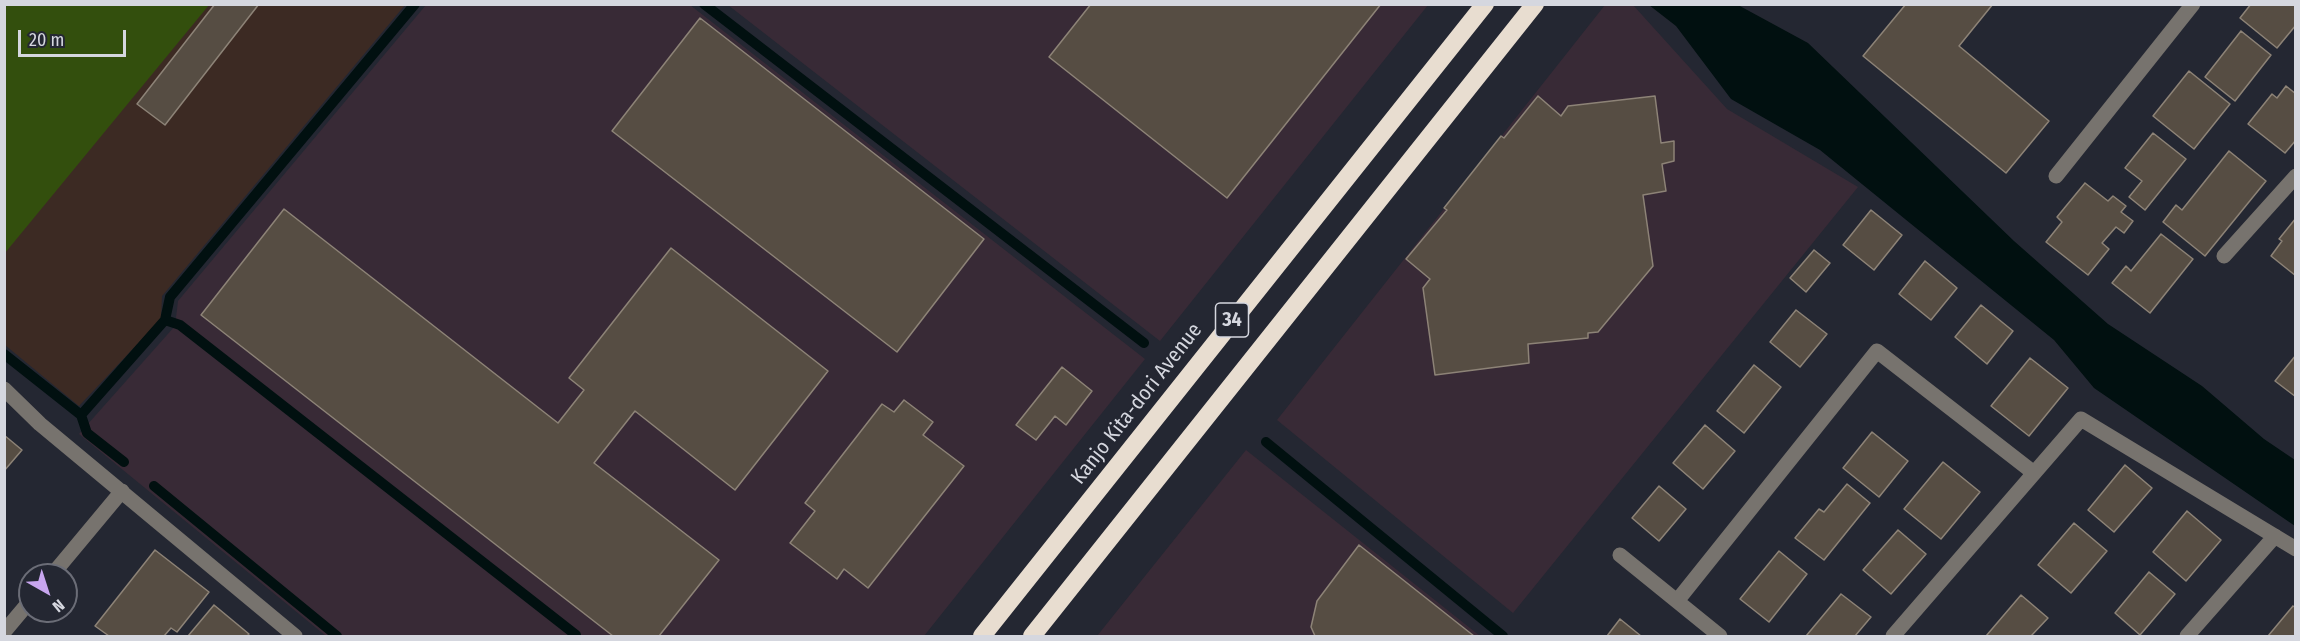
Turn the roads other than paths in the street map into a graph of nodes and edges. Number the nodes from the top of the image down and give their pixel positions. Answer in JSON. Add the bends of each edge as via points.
{"nodes":[{"id":1,"x":1485,"y":4,"type":"edge"},
{"id":2,"x":1535,"y":4,"type":"edge"},
{"id":3,"x":2193,"y":4,"type":"edge"},
{"id":4,"x":2056,"y":176,"type":"dead end"},
{"id":5,"x":2295,"y":176,"type":"edge"},
{"id":6,"x":2224,"y":256,"type":"dead end"},
{"id":7,"x":4,"y":389,"type":"edge"},
{"id":8,"x":2034,"y":473,"type":"junction"},
{"id":9,"x":122,"y":491,"type":"junction"},
{"id":10,"x":2275,"y":536,"type":"junction"},
{"id":11,"x":2295,"y":549,"type":"edge"},
{"id":12,"x":1620,"y":555,"type":"dead end"},
{"id":13,"x":62,"y":563,"type":"edge"},
{"id":14,"x":1677,"y":601,"type":"junction"},
{"id":15,"x":18,"y":615,"type":"edge"},
{"id":16,"x":4,"y":632,"type":"edge"},
{"id":17,"x":285,"y":633,"type":"edge"},
{"id":18,"x":982,"y":636,"type":"edge"},
{"id":19,"x":1032,"y":636,"type":"edge"},
{"id":20,"x":1720,"y":636,"type":"edge"},
{"id":21,"x":1893,"y":636,"type":"edge"},
{"id":22,"x":2187,"y":636,"type":"edge"}],
"edges":[{"from":1,"to":18,"type":"highway","name":"Kanjo Kita-dori Avenue","number":"34"},
{"from":2,"to":19,"type":"highway","number":"34"},
{"from":3,"to":4,"type":"street"},
{"from":5,"to":6,"type":"street"},
{"from":7,"to":9,"type":"street"},
{"from":8,"to":10,"type":"street","via":[[2081,419]]},
{"from":8,"to":14,"type":"street","via":[[1876,351]]},
{"from":8,"to":21,"type":"street"},
{"from":9,"to":13,"type":"street"},
{"from":9,"to":17,"type":"street"},
{"from":10,"to":11,"type":"street"},
{"from":10,"to":22,"type":"street"},
{"from":12,"to":14,"type":"street"},
{"from":14,"to":20,"type":"street"},
{"from":15,"to":16,"type":"street"}]}
